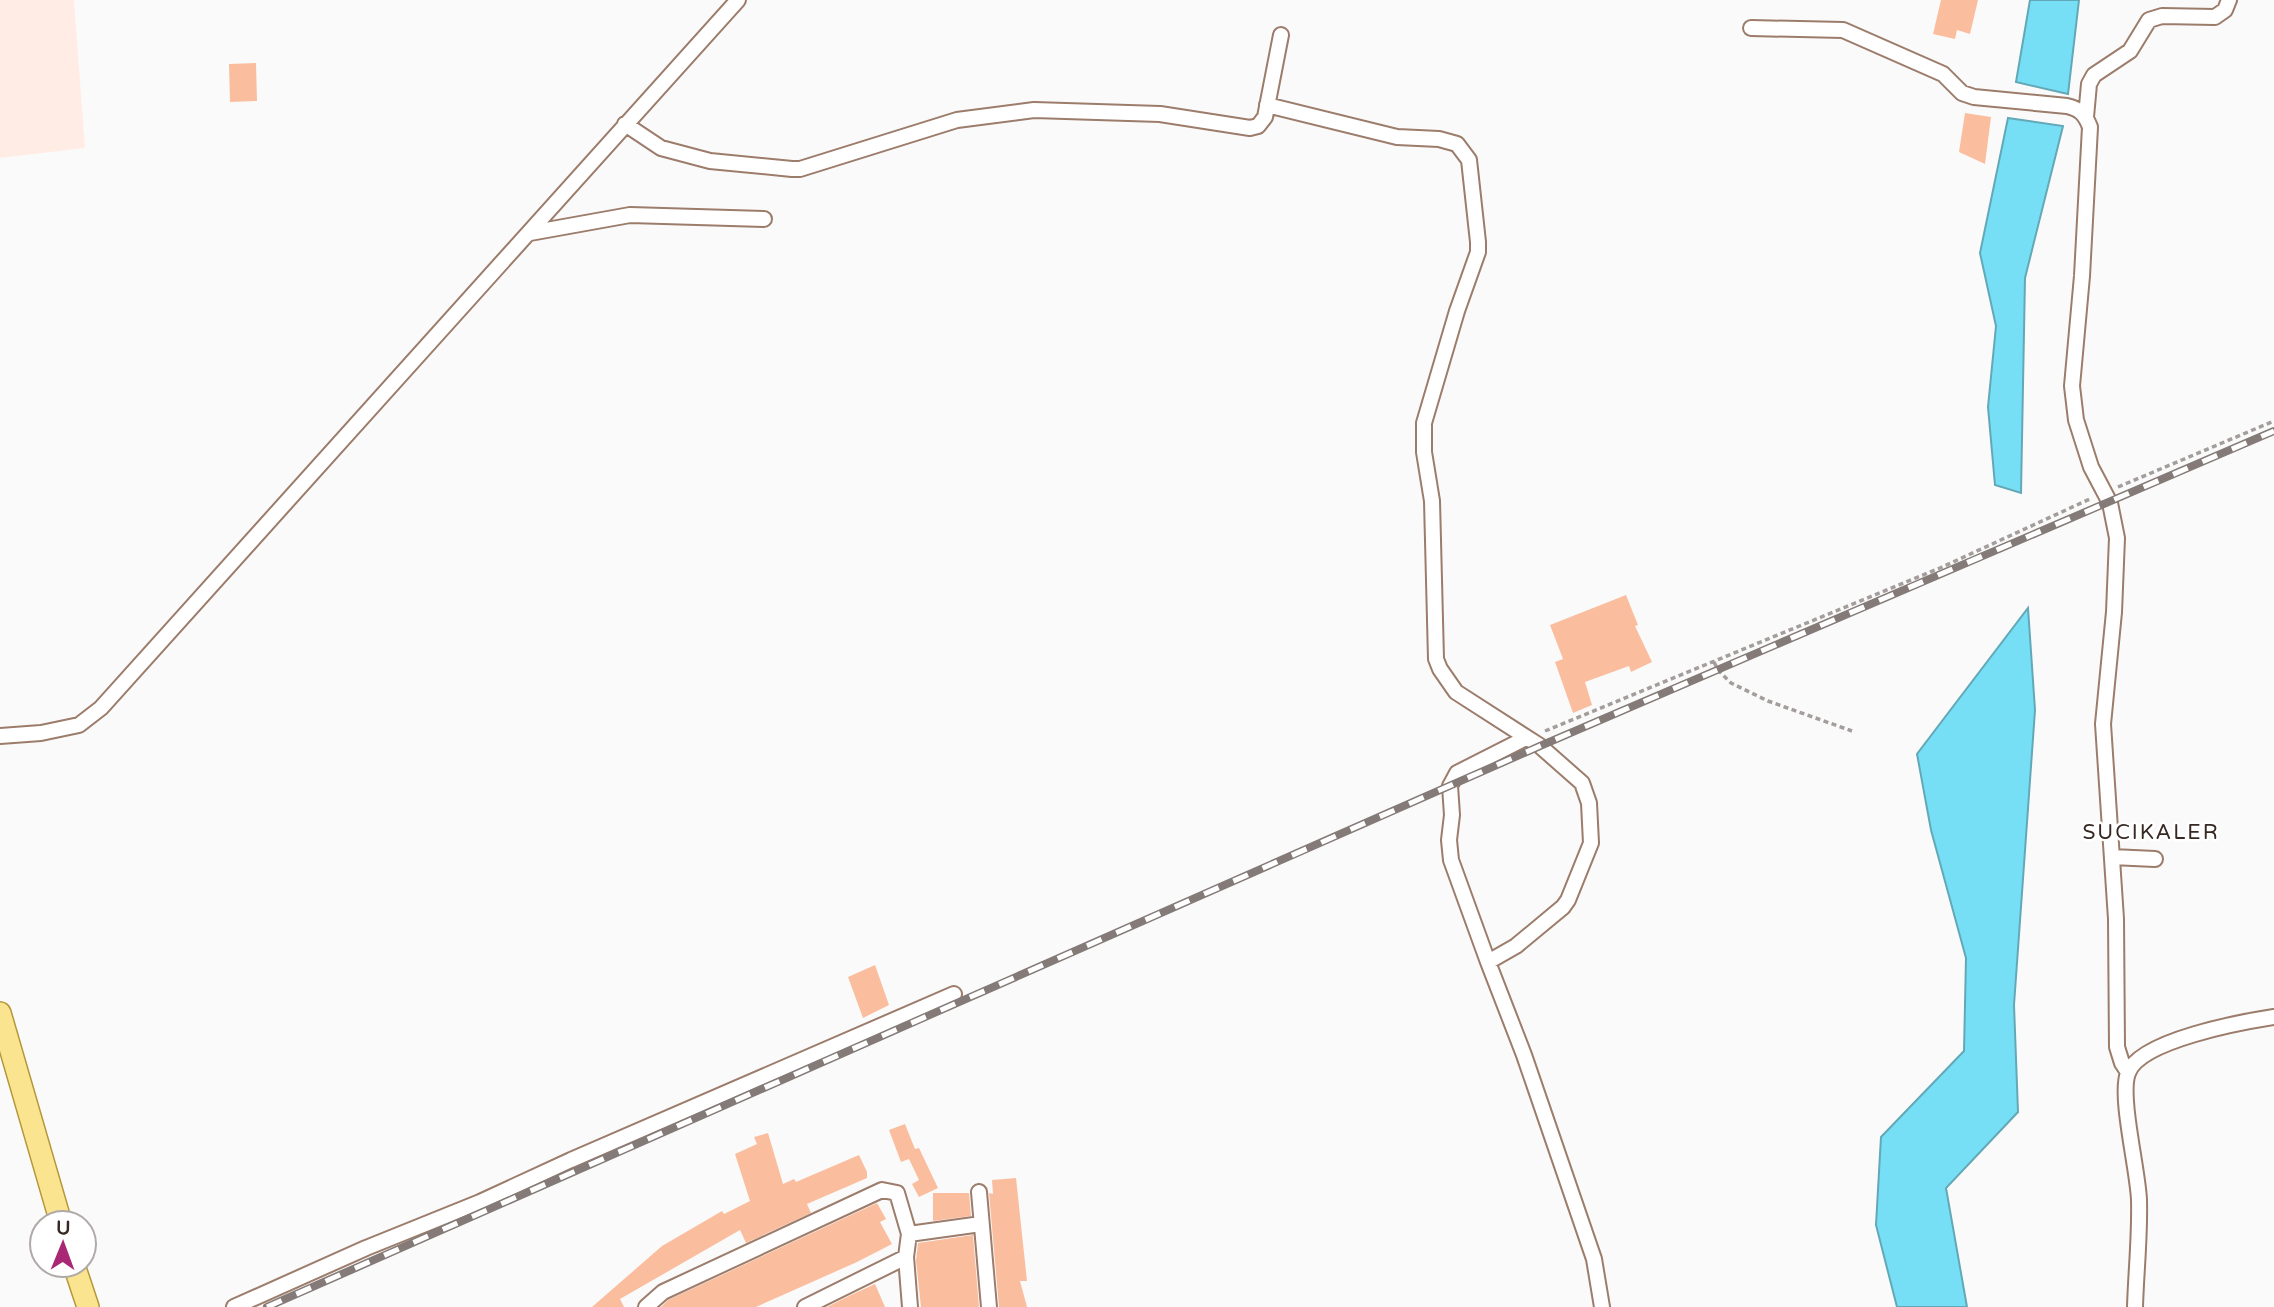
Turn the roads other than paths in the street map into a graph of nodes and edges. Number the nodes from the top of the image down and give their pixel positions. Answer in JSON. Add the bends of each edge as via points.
{"nodes":[{"id":1,"x":738,"y":0,"type":"edge"},
{"id":2,"x":2229,"y":0,"type":"edge"},
{"id":3,"x":1751,"y":28,"type":"dead end"},
{"id":4,"x":1281,"y":36,"type":"dead end"},
{"id":5,"x":1266,"y":105,"type":"junction"},
{"id":6,"x":2086,"y":117,"type":"junction"},
{"id":7,"x":625,"y":124,"type":"junction"},
{"id":8,"x":764,"y":219,"type":"dead end"},
{"id":9,"x":530,"y":233,"type":"junction"},
{"id":10,"x":0,"y":736,"type":"edge"},
{"id":11,"x":1526,"y":738,"type":"junction"},
{"id":12,"x":2112,"y":857,"type":"junction"},
{"id":13,"x":2155,"y":859,"type":"dead end"},
{"id":14,"x":1488,"y":962,"type":"junction"},
{"id":15,"x":954,"y":994,"type":"dead end"},
{"id":16,"x":0,"y":1013,"type":"edge"},
{"id":17,"x":2274,"y":1017,"type":"edge"},
{"id":18,"x":2128,"y":1072,"type":"junction"},
{"id":19,"x":979,"y":1192,"type":"dead end"},
{"id":20,"x":57,"y":1209,"type":"edge"},
{"id":21,"x":981,"y":1224,"type":"junction"},
{"id":22,"x":909,"y":1234,"type":"junction"},
{"id":23,"x":906,"y":1257,"type":"junction"},
{"id":24,"x":79,"y":1279,"type":"edge"},
{"id":25,"x":88,"y":1307,"type":"edge"},
{"id":26,"x":234,"y":1307,"type":"edge"},
{"id":27,"x":646,"y":1307,"type":"edge"},
{"id":28,"x":805,"y":1307,"type":"edge"},
{"id":29,"x":910,"y":1307,"type":"edge"},
{"id":30,"x":989,"y":1307,"type":"edge"},
{"id":31,"x":1602,"y":1307,"type":"edge"},
{"id":32,"x":2135,"y":1307,"type":"edge"}],
"edges":[{"from":1,"to":7,"type":"street"},
{"from":2,"to":6,"type":"street","via":[[2215,17],[2149,20],[2130,51],[2094,75]]},
{"from":3,"to":6,"type":"street","via":[[1843,30],[1943,74],[1962,93],[2067,106]]},
{"from":4,"to":5,"type":"street"},
{"from":5,"to":7,"type":"street","via":[[1264,122],[1251,128],[1160,114],[1034,110],[957,120],[800,169],[710,161],[661,148]]},
{"from":5,"to":11,"type":"street","via":[[1397,137],[1439,139],[1457,144],[1469,160],[1478,252],[1424,423],[1432,500],[1436,659],[1456,692]]},
{"from":6,"to":12,"type":"street","via":[[2090,127],[2088,167],[2072,386],[2076,420],[2091,467],[2110,503],[2117,538],[2103,724]]},
{"from":7,"to":9,"type":"street"},
{"from":8,"to":9,"type":"street","via":[[630,215]]},
{"from":9,"to":10,"type":"street","via":[[101,708],[79,725]]},
{"from":11,"to":14,"type":"street","via":[[1457,773],[1450,786],[1451,860]]},
{"from":11,"to":14,"type":"street","via":[[1582,783],[1589,803],[1591,843],[1563,907],[1516,946]]},
{"from":12,"to":13,"type":"street"},
{"from":12,"to":18,"type":"street","via":[[2117,1047]]},
{"from":14,"to":31,"type":"street","via":[[1592,1254]]},
{"from":15,"to":26,"type":"street"},
{"from":16,"to":20,"type":"main road"},
{"from":17,"to":18,"type":"street","via":[[2165,1044]]},
{"from":18,"to":32,"type":"street","via":[[2126,1095],[2139,1202]]},
{"from":19,"to":21,"type":"street"},
{"from":21,"to":22,"type":"street"},
{"from":21,"to":30,"type":"street"},
{"from":22,"to":23,"type":"street"},
{"from":22,"to":27,"type":"street","via":[[897,1193],[882,1190],[663,1292]]},
{"from":23,"to":28,"type":"street"},
{"from":23,"to":29,"type":"street"},
{"from":24,"to":25,"type":"main road"}]}
